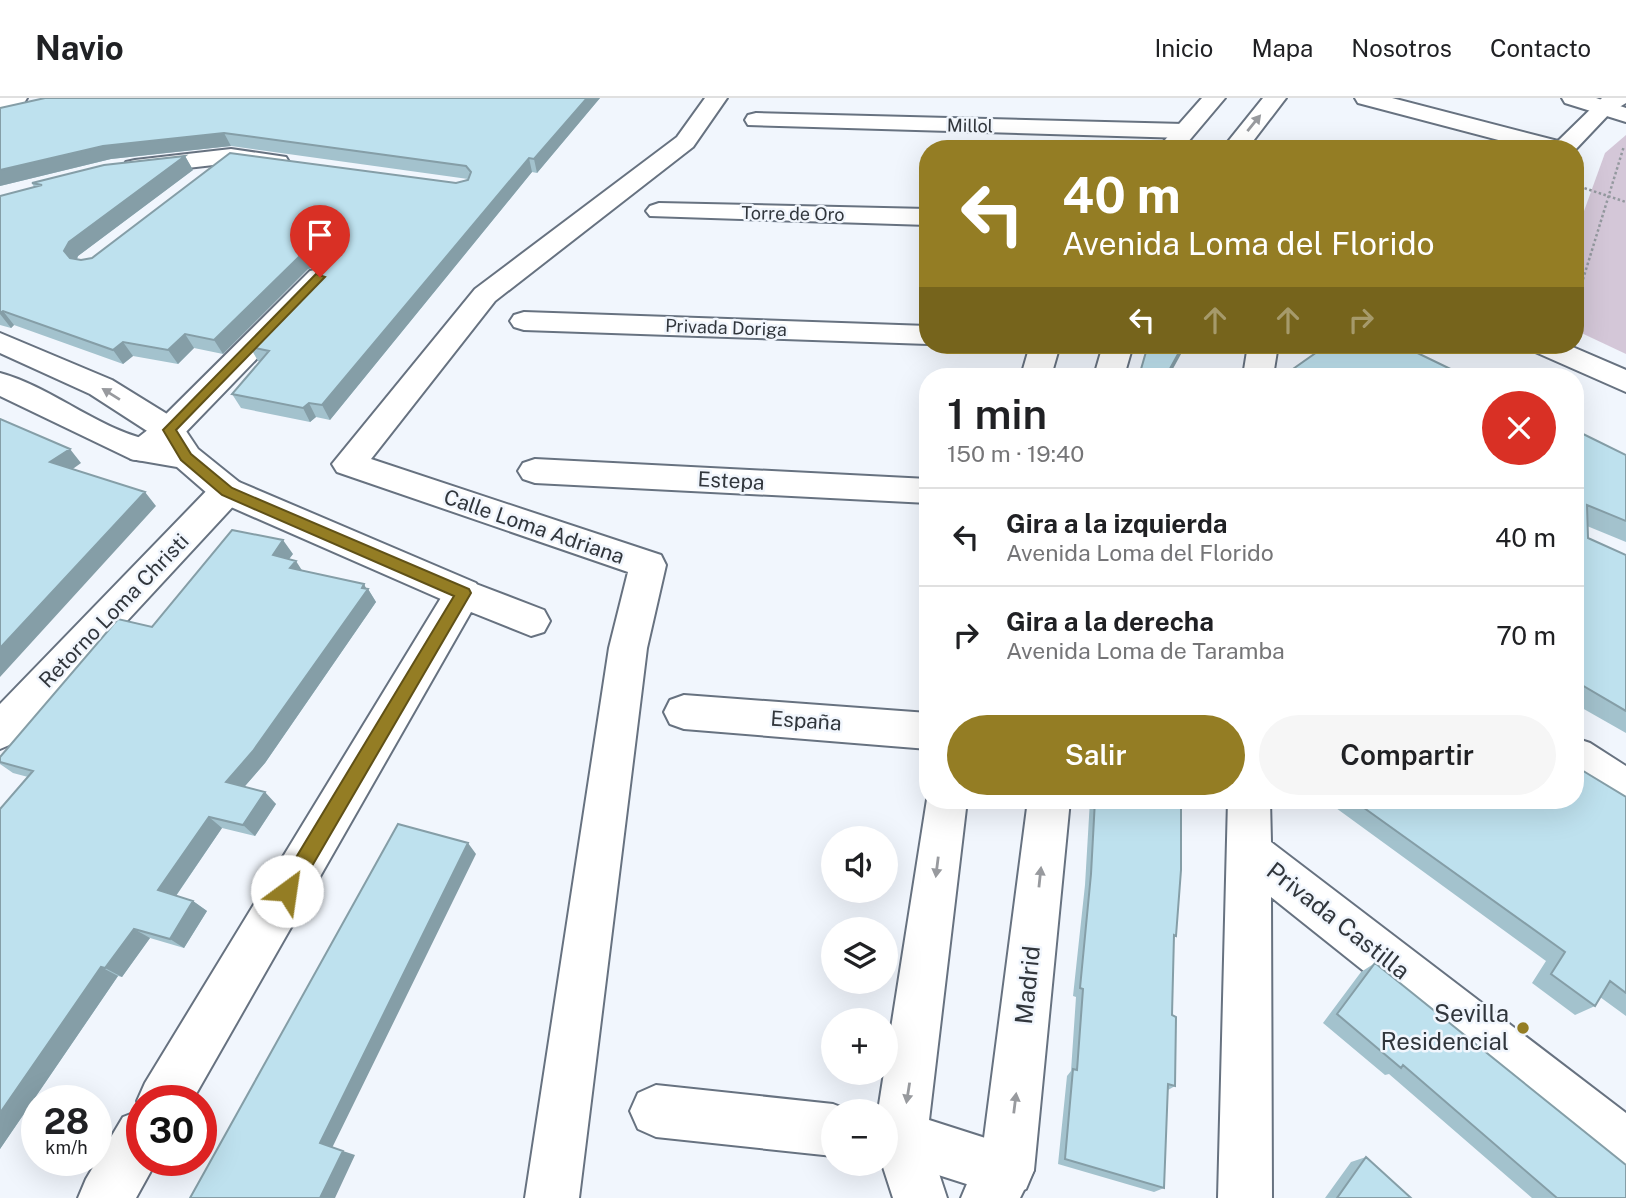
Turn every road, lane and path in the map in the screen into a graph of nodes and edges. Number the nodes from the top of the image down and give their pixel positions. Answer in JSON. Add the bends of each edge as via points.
{"nodes":[{"id":1,"x":16,"y":98,"type":"edge"},
{"id":2,"x":716,"y":98,"type":"edge"},
{"id":3,"x":1214,"y":98,"type":"edge"},
{"id":4,"x":1275,"y":98,"type":"edge"},
{"id":5,"x":1366,"y":98,"type":"edge"},
{"id":6,"x":1573,"y":98,"type":"edge"},
{"id":7,"x":0,"y":102,"type":"edge"},
{"id":8,"x":1610,"y":102,"type":"edge"},
{"id":9,"x":1626,"y":114,"type":"edge"},
{"id":10,"x":757,"y":120,"type":"dead end"},
{"id":11,"x":1626,"y":138,"type":"edge"},
{"id":12,"x":1177,"y":140,"type":"edge"},
{"id":13,"x":1241,"y":140,"type":"edge"},
{"id":14,"x":1527,"y":140,"type":"edge"},
{"id":15,"x":1571,"y":140,"type":"edge"},
{"id":16,"x":231,"y":156,"type":"junction"},
{"id":17,"x":299,"y":165,"type":"edge"},
{"id":18,"x":112,"y":169,"type":"edge"},
{"id":19,"x":198,"y":181,"type":"edge"},
{"id":20,"x":1584,"y":188,"type":"edge"},
{"id":21,"x":1608,"y":196,"type":"junction"},
{"id":22,"x":1626,"y":202,"type":"edge"},
{"id":23,"x":659,"y":211,"type":"dead end"},
{"id":24,"x":919,"y":217,"type":"edge"},
{"id":25,"x":1584,"y":275,"type":"edge"},
{"id":26,"x":320,"y":277,"type":"edge"},
{"id":27,"x":524,"y":321,"type":"dead end"},
{"id":28,"x":919,"y":335,"type":"edge"},
{"id":29,"x":0,"y":342,"type":"edge"},
{"id":30,"x":1563,"y":354,"type":"edge"},
{"id":31,"x":1626,"y":382,"type":"edge"},
{"id":32,"x":0,"y":383,"type":"edge"},
{"id":33,"x":178,"y":443,"type":"junction"},
{"id":34,"x":536,"y":471,"type":"dead end"},
{"id":35,"x":227,"y":491,"type":"junction"},
{"id":36,"x":919,"y":491,"type":"edge"},
{"id":37,"x":463,"y":593,"type":"junction"},
{"id":38,"x":531,"y":621,"type":"dead end"},
{"id":39,"x":684,"y":712,"type":"dead end"},
{"id":40,"x":919,"y":730,"type":"edge"},
{"id":41,"x":0,"y":731,"type":"edge"},
{"id":42,"x":1584,"y":762,"type":"edge"},
{"id":43,"x":1626,"y":789,"type":"edge"},
{"id":44,"x":945,"y":809,"type":"edge"},
{"id":45,"x":1048,"y":809,"type":"edge"},
{"id":46,"x":1249,"y":809,"type":"edge"},
{"id":47,"x":1250,"y":852,"type":"junction"},
{"id":48,"x":172,"y":1085,"type":"edge"},
{"id":49,"x":898,"y":1104,"type":"edge"},
{"id":50,"x":656,"y":1111,"type":"dead end"},
{"id":51,"x":821,"y":1129,"type":"edge"},
{"id":52,"x":898,"y":1138,"type":"edge"},
{"id":53,"x":1626,"y":1146,"type":"edge"},
{"id":54,"x":898,"y":1147,"type":"edge"},
{"id":55,"x":126,"y":1163,"type":"edge"},
{"id":56,"x":997,"y":1184,"type":"edge"},
{"id":57,"x":105,"y":1198,"type":"edge"},
{"id":58,"x":552,"y":1198,"type":"edge"},
{"id":59,"x":920,"y":1198,"type":"edge"},
{"id":60,"x":1245,"y":1198,"type":"edge"}],
"edges":[{"from":1,"to":7,"type":"street"},
{"from":2,"to":58,"type":"street","name":"Calle Loma Adriana","via":[[685,142],[485,295],[349,464],[648,565],[628,648]]},
{"from":3,"to":12,"type":"street"},
{"from":13,"to":4,"type":"street","one_way":true},
{"from":5,"to":14,"type":"street"},
{"from":6,"to":8,"type":"street"},
{"from":8,"to":9,"type":"street"},
{"from":8,"to":15,"type":"street"},
{"from":10,"to":12,"type":"street","name":"Millol"},
{"from":11,"to":21,"type":"path"},
{"from":16,"to":17,"type":"street"},
{"from":16,"to":18,"type":"street"},
{"from":16,"to":19,"type":"street"},
{"from":20,"to":21,"type":"path"},
{"from":21,"to":22,"type":"path"},
{"from":21,"to":25,"type":"path"},
{"from":23,"to":24,"type":"street","name":"Torre de Oro"},
{"from":26,"to":33,"type":"street"},
{"from":27,"to":28,"type":"street","name":"Privada Doriga"},
{"from":33,"to":29,"type":"street","one_way":true,"via":[[101,387]]},
{"from":30,"to":31,"type":"street"},
{"from":32,"to":33,"type":"street","via":[[143,451]]},
{"from":33,"to":35,"type":"street"},
{"from":34,"to":36,"type":"street","name":"Estepa"},
{"from":35,"to":37,"type":"street"},
{"from":35,"to":41,"type":"street","name":"Retorno Loma Christi"},
{"from":37,"to":38,"type":"street"},
{"from":37,"to":48,"type":"street"},
{"from":39,"to":40,"type":"street","name":"España"},
{"from":42,"to":43,"type":"street"},
{"from":44,"to":49,"type":"street","one_way":true},
{"from":56,"to":45,"type":"street","name":"Madrid","one_way":true},
{"from":46,"to":47,"type":"street","name":"Privada Castilla"},
{"from":47,"to":53,"type":"street","name":"Privada Castilla"},
{"from":47,"to":60,"type":"street","name":"Privada Castilla"},
{"from":50,"to":51,"type":"street"},
{"from":52,"to":56,"type":"street"},
{"from":54,"to":59,"type":"street"},
{"from":55,"to":57,"type":"street"}]}
